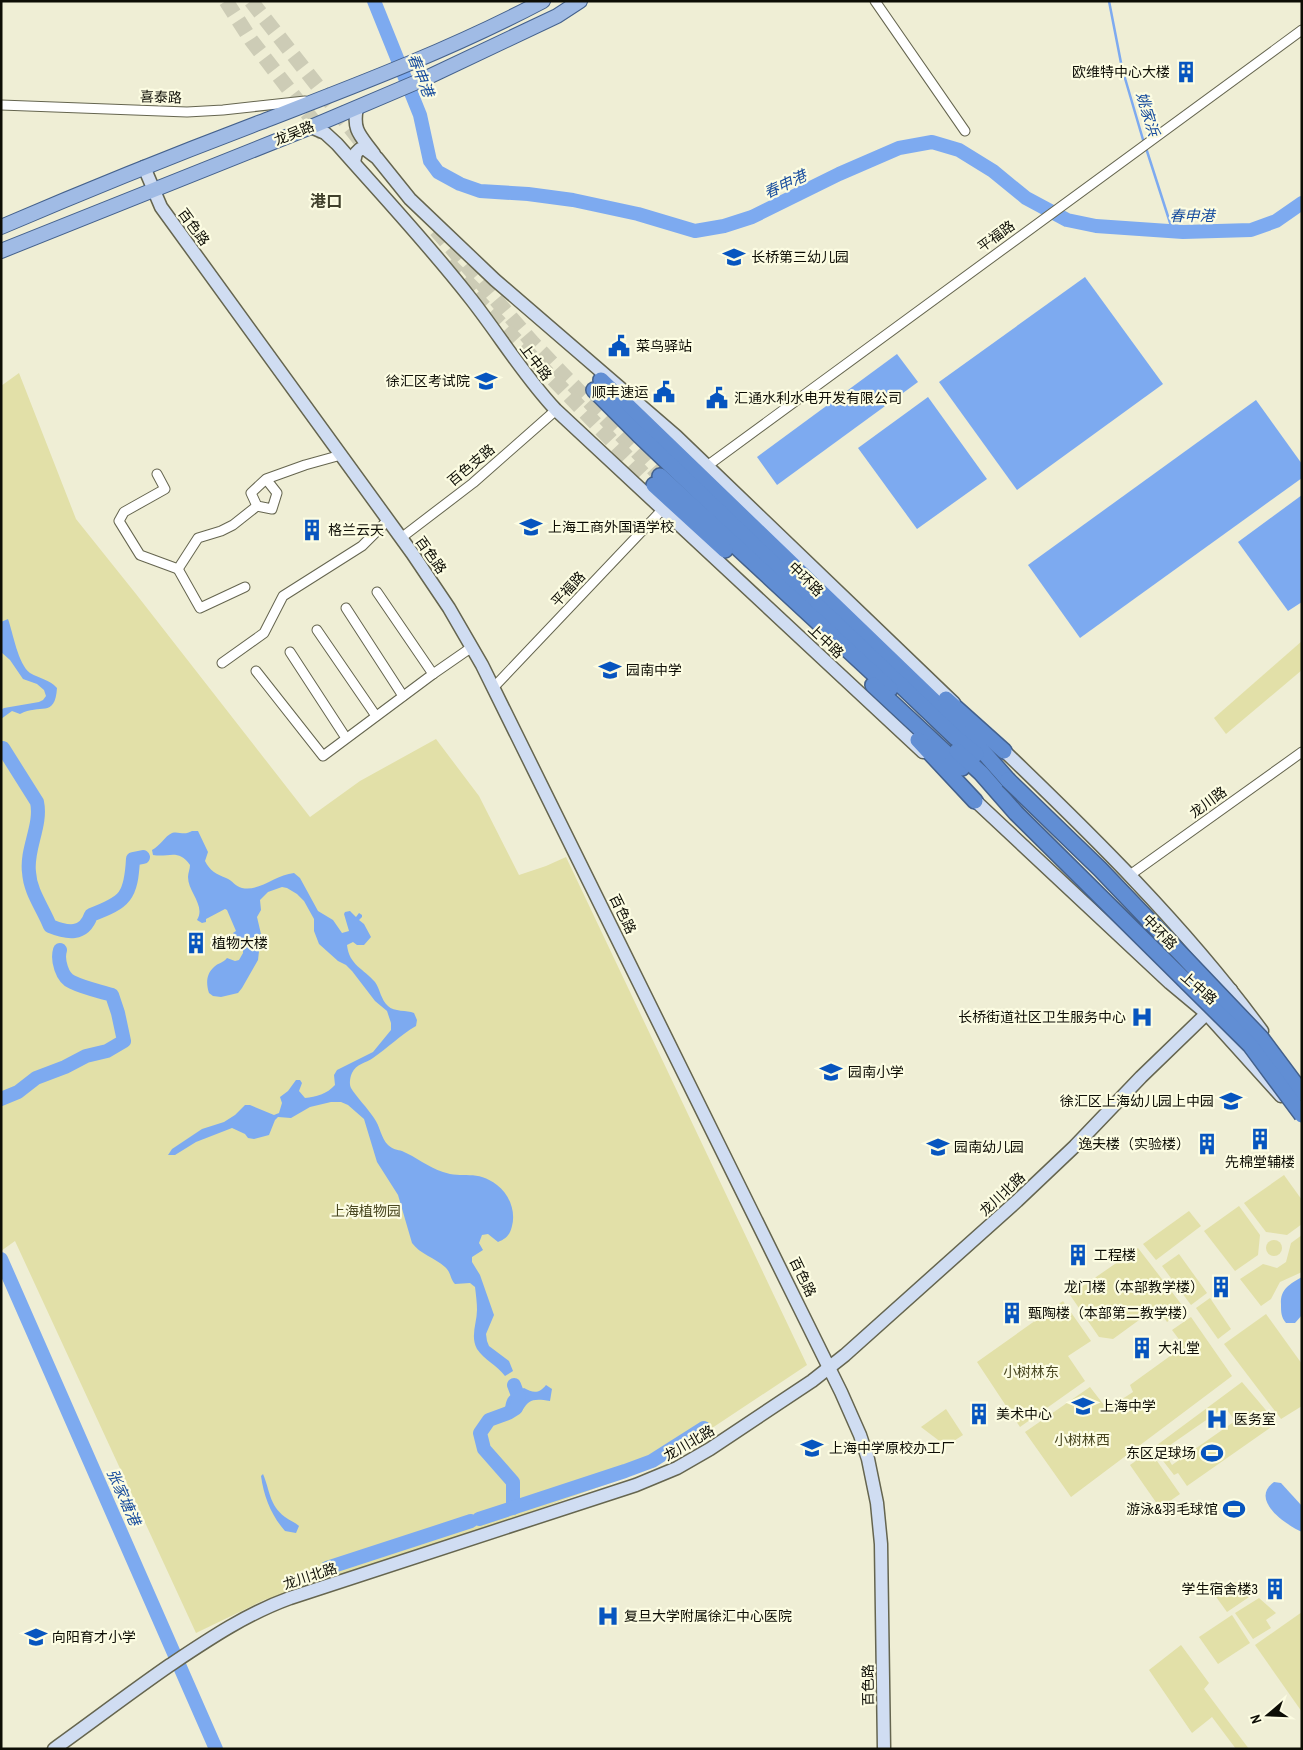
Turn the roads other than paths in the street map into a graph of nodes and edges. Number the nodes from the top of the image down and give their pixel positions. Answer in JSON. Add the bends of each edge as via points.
{"nodes":[{"id":1,"x":543,"y":1,"type":"edge"},
{"id":2,"x":580,"y":1,"type":"edge"},
{"id":3,"x":875,"y":1,"type":"edge"},
{"id":4,"x":1302,"y":30,"type":"edge"},
{"id":5,"x":320,"y":99,"type":"junction"},
{"id":6,"x":1,"y":105,"type":"edge"},
{"id":7,"x":357,"y":108,"type":"junction"},
{"id":8,"x":311,"y":127,"type":"junction"},
{"id":9,"x":965,"y":131,"type":"dead end"},
{"id":10,"x":376,"y":158,"type":"junction"},
{"id":11,"x":354,"y":162,"type":"junction"},
{"id":12,"x":144,"y":167,"type":"junction"},
{"id":13,"x":153,"y":190,"type":"junction"},
{"id":14,"x":1,"y":227,"type":"edge"},
{"id":15,"x":1,"y":251,"type":"edge"},
{"id":16,"x":556,"y":410,"type":"junction"},
{"id":17,"x":341,"y":455,"type":"junction"},
{"id":18,"x":707,"y":466,"type":"junction"},
{"id":19,"x":157,"y":474,"type":"dead end"},
{"id":20,"x":266,"y":479,"type":"junction"},
{"id":21,"x":257,"y":506,"type":"junction"},
{"id":22,"x":662,"y":510,"type":"junction"},
{"id":23,"x":388,"y":520,"type":"junction"},
{"id":24,"x":401,"y":538,"type":"junction"},
{"id":25,"x":774,"y":548,"type":"junction"},
{"id":26,"x":178,"y":569,"type":"junction"},
{"id":27,"x":245,"y":587,"type":"dead end"},
{"id":28,"x":377,"y":592,"type":"dead end"},
{"id":29,"x":346,"y":608,"type":"dead end"},
{"id":30,"x":317,"y":630,"type":"dead end"},
{"id":31,"x":472,"y":647,"type":"junction"},
{"id":32,"x":290,"y":652,"type":"dead end"},
{"id":33,"x":222,"y":664,"type":"dead end"},
{"id":34,"x":256,"y":671,"type":"dead end"},
{"id":35,"x":433,"y":674,"type":"junction"},
{"id":36,"x":494,"y":687,"type":"junction"},
{"id":37,"x":883,"y":695,"type":"junction"},
{"id":38,"x":403,"y":696,"type":"junction"},
{"id":39,"x":918,"y":708,"type":"junction"},
{"id":40,"x":376,"y":716,"type":"junction"},
{"id":41,"x":346,"y":738,"type":"junction"},
{"id":42,"x":1004,"y":751,"type":"junction"},
{"id":43,"x":1302,"y":752,"type":"edge"},
{"id":44,"x":975,"y":801,"type":"junction"},
{"id":45,"x":1130,"y":875,"type":"junction"},
{"id":46,"x":1233,"y":993,"type":"junction"},
{"id":47,"x":1209,"y":1016,"type":"junction"},
{"id":48,"x":1302,"y":1086,"type":"edge"},
{"id":49,"x":1302,"y":1093,"type":"edge"},
{"id":50,"x":1302,"y":1115,"type":"edge"},
{"id":51,"x":1302,"y":1120,"type":"edge"},
{"id":52,"x":832,"y":1371,"type":"junction"},
{"id":53,"x":171,"y":1669,"type":"junction"},
{"id":54,"x":54,"y":1749,"type":"edge"},
{"id":55,"x":68,"y":1749,"type":"edge"},
{"id":56,"x":884,"y":1749,"type":"edge"}],
"edges":[{"from":1,"to":5,"type":"main road","name":"龙吴路","via":[[418,61]]},
{"from":2,"to":7,"type":"main road","name":"龙吴路","via":[[556,16]]},
{"from":3,"to":9,"type":"street"},
{"from":4,"to":18,"type":"street","name":"平福路"},
{"from":5,"to":6,"type":"street","name":"喜泰路","via":[[187,112]]},
{"from":5,"to":12,"type":"main road","name":"龙吴路"},
{"from":7,"to":8,"type":"main road","name":"龙吴路"},
{"from":7,"to":10,"type":"street","name":"上中路","via":[[354,121],[357,130]]},
{"from":8,"to":11,"type":"street","name":"上中路","via":[[325,133]]},
{"from":8,"to":13,"type":"main road","name":"龙吴路"},
{"from":10,"to":11,"type":"street","via":[[366,149],[360,149]]},
{"from":10,"to":18,"type":"street","name":"上中路","via":[[410,199],[495,280]]},
{"from":11,"to":16,"type":"street","name":"上中路","via":[[459,284]]},
{"from":12,"to":13,"type":"street","name":"百色路"},
{"from":12,"to":14,"type":"main road","name":"龙吴路"},
{"from":13,"to":15,"type":"main road","name":"龙吴路"},
{"from":13,"to":17,"type":"street","name":"百色路"},
{"from":16,"to":22,"type":"street","name":"上中路"},
{"from":16,"to":24,"type":"street","name":"百色支路","via":[[466,488]]},
{"from":17,"to":20,"type":"street"},
{"from":17,"to":23,"type":"street","name":"百色路"},
{"from":18,"to":42,"type":"street","name":"上中路"},
{"from":19,"to":26,"type":"street","via":[[166,489],[124,512],[119,521],[140,555]]},
{"from":20,"to":21,"type":"street","via":[[252,493]]},
{"from":20,"to":21,"type":"street","via":[[277,494],[272,509]]},
{"from":21,"to":26,"type":"street","via":[[233,525],[198,538]]},
{"from":22,"to":36,"type":"street","name":"平福路"},
{"from":22,"to":44,"type":"street","name":"上中路"},
{"from":23,"to":24,"type":"street","name":"百色路"},
{"from":23,"to":33,"type":"street","via":[[362,546],[283,596],[264,633]]},
{"from":24,"to":31,"type":"street","name":"百色路"},
{"from":25,"to":39,"type":"highway","name":"中环路"},
{"from":25,"to":39,"type":"highway","name":"中环路","via":[[597,385],[638,434]]},
{"from":25,"to":42,"type":"highway"},
{"from":26,"to":27,"type":"street","via":[[200,608]]},
{"from":28,"to":35,"type":"street"},
{"from":29,"to":38,"type":"street"},
{"from":30,"to":40,"type":"street"},
{"from":31,"to":35,"type":"street"},
{"from":31,"to":36,"type":"street","name":"百色路"},
{"from":32,"to":41,"type":"street"},
{"from":34,"to":41,"type":"street","via":[[323,756]]},
{"from":35,"to":38,"type":"street"},
{"from":36,"to":52,"type":"street","name":"百色路"},
{"from":37,"to":39,"type":"highway","name":"中环路"},
{"from":37,"to":39,"type":"highway","name":"中环路","via":[[657,481]]},
{"from":37,"to":44,"type":"highway","via":[[907,729]]},
{"from":38,"to":40,"type":"street"},
{"from":39,"to":49,"type":"highway","name":"中环路","bridge":true,"via":[[1008,780],[1100,869],[1261,1038]]},
{"from":39,"to":50,"type":"highway","name":"中环路","bridge":true,"via":[[1016,813],[1250,1045]]},
{"from":40,"to":41,"type":"street"},
{"from":42,"to":45,"type":"street","name":"上中路"},
{"from":43,"to":45,"type":"street","name":"龙川路"},
{"from":44,"to":47,"type":"street","name":"上中路"},
{"from":45,"to":46,"type":"street","name":"上中路"},
{"from":46,"to":47,"type":"street","name":"龙川北路"},
{"from":46,"to":48,"type":"street","name":"上中路"},
{"from":47,"to":51,"type":"street","name":"上中路"},
{"from":47,"to":52,"type":"street","name":"龙川北路","via":[[1098,1135],[1030,1200],[907,1311]]},
{"from":52,"to":53,"type":"street","name":"龙川北路","via":[[722,1451],[662,1484],[279,1610],[194,1653]]},
{"from":52,"to":56,"type":"street","name":"百色路","via":[[860,1435],[878,1503]]},
{"from":53,"to":54,"type":"street","name":"龙川北路","via":[[102,1712]]},
{"from":53,"to":55,"type":"street","name":"龙川北路"}]}
